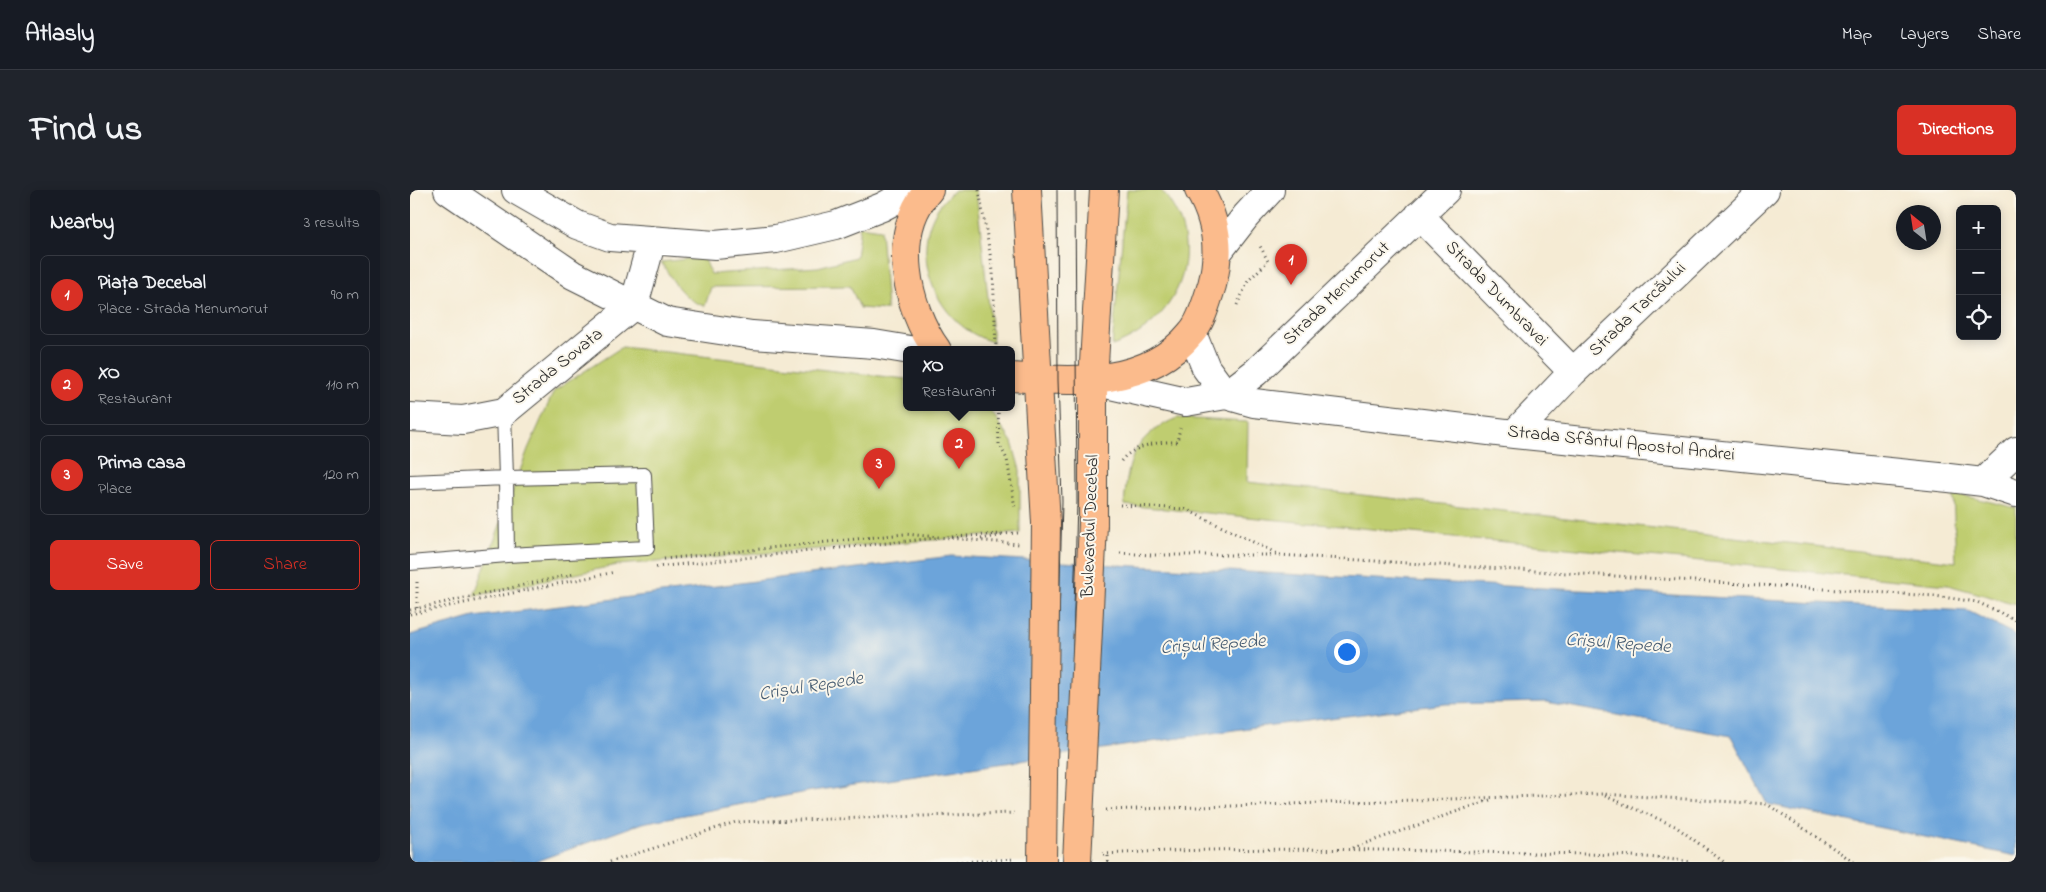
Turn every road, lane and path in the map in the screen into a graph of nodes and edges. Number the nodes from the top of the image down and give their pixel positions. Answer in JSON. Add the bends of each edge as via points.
{"nodes":[{"id":1,"x":448,"y":190,"type":"edge"},
{"id":2,"x":516,"y":190,"type":"edge"},
{"id":3,"x":914,"y":190,"type":"edge"},
{"id":4,"x":929,"y":190,"type":"edge"},
{"id":5,"x":979,"y":190,"type":"edge"},
{"id":6,"x":1028,"y":190,"type":"edge"},
{"id":7,"x":1104,"y":190,"type":"edge"},
{"id":8,"x":1199,"y":190,"type":"edge"},
{"id":9,"x":1270,"y":190,"type":"edge"},
{"id":10,"x":1446,"y":190,"type":"edge"},
{"id":11,"x":1765,"y":190,"type":"edge"},
{"id":12,"x":1419,"y":215,"type":"junction"},
{"id":13,"x":652,"y":240,"type":"junction"},
{"id":14,"x":1218,"y":252,"type":"junction"},
{"id":15,"x":634,"y":305,"type":"junction"},
{"id":16,"x":1192,"y":333,"type":"junction"},
{"id":17,"x":934,"y":346,"type":"edge"},
{"id":18,"x":996,"y":346,"type":"edge"},
{"id":19,"x":903,"y":349,"type":"edge"},
{"id":20,"x":1573,"y":372,"type":"junction"},
{"id":21,"x":1024,"y":378,"type":"edge"},
{"id":22,"x":1093,"y":381,"type":"junction"},
{"id":23,"x":1226,"y":394,"type":"junction"},
{"id":24,"x":998,"y":411,"type":"edge"},
{"id":25,"x":504,"y":412,"type":"junction"},
{"id":26,"x":410,"y":417,"type":"edge"},
{"id":27,"x":1514,"y":434,"type":"junction"},
{"id":28,"x":2016,"y":451,"type":"edge"},
{"id":29,"x":506,"y":478,"type":"junction"},
{"id":30,"x":410,"y":482,"type":"edge"},
{"id":31,"x":1984,"y":482,"type":"junction"},
{"id":32,"x":2016,"y":494,"type":"edge"},
{"id":33,"x":1094,"y":514,"type":"junction"},
{"id":34,"x":1017,"y":516,"type":"dead end"},
{"id":35,"x":1018,"y":525,"type":"dead end"},
{"id":36,"x":1020,"y":533,"type":"junction"},
{"id":37,"x":904,"y":534,"type":"dead end"},
{"id":38,"x":943,"y":538,"type":"junction"},
{"id":39,"x":975,"y":540,"type":"junction"},
{"id":40,"x":1024,"y":545,"type":"dead end"},
{"id":41,"x":1112,"y":553,"type":"dead end"},
{"id":42,"x":1279,"y":555,"type":"junction"},
{"id":43,"x":507,"y":556,"type":"junction"},
{"id":44,"x":410,"y":563,"type":"edge"},
{"id":45,"x":649,"y":568,"type":"dead end"},
{"id":46,"x":620,"y":571,"type":"dead end"},
{"id":47,"x":410,"y":614,"type":"edge"},
{"id":48,"x":2016,"y":620,"type":"edge"},
{"id":49,"x":1602,"y":794,"type":"junction"},
{"id":50,"x":1495,"y":798,"type":"junction"},
{"id":51,"x":1102,"y":810,"type":"dead end"},
{"id":52,"x":1023,"y":813,"type":"dead end"},
{"id":53,"x":1349,"y":849,"type":"junction"},
{"id":54,"x":1108,"y":854,"type":"junction"},
{"id":55,"x":1088,"y":858,"type":"edge"},
{"id":56,"x":1032,"y":860,"type":"edge"},
{"id":57,"x":992,"y":861,"type":"edge"},
{"id":58,"x":610,"y":862,"type":"edge"},
{"id":59,"x":956,"y":862,"type":"edge"},
{"id":60,"x":1108,"y":862,"type":"edge"},
{"id":61,"x":1692,"y":862,"type":"edge"},
{"id":62,"x":1724,"y":862,"type":"edge"},
{"id":63,"x":1854,"y":862,"type":"edge"}],
"edges":[{"from":1,"to":15,"type":"street","via":[[573,275]]},
{"from":2,"to":13,"type":"street","via":[[577,225],[610,237]]},
{"from":3,"to":13,"type":"street","via":[[836,225],[776,239],[715,245]]},
{"from":4,"to":17,"type":"main road","via":[[916,209],[908,234],[907,254],[916,313]]},
{"from":5,"to":18,"type":"path","via":[[993,270]]},
{"from":6,"to":21,"type":"main road"},
{"from":7,"to":22,"type":"main road","name":"Bulevardul Decebal"},
{"from":8,"to":14,"type":"main road","via":[[1212,216]]},
{"from":9,"to":14,"type":"street"},
{"from":10,"to":12,"type":"street","name":"Strada Menumorut"},
{"from":11,"to":20,"type":"street","name":"Strada Tarcăului"},
{"from":12,"to":20,"type":"street","name":"Strada Dumbravei"},
{"from":12,"to":23,"type":"street","name":"Strada Menumorut","via":[[1256,372]]},
{"from":13,"to":15,"type":"street"},
{"from":14,"to":16,"type":"main road","via":[[1208,297]]},
{"from":15,"to":19,"type":"street","via":[[667,322],[714,330]]},
{"from":15,"to":25,"type":"street","name":"Strada Sovata"},
{"from":16,"to":22,"type":"main road","via":[[1169,354],[1147,367]]},
{"from":16,"to":23,"type":"street","via":[[1206,368]]},
{"from":20,"to":27,"type":"street","name":"Strada Tarcăului"},
{"from":21,"to":22,"type":"main road"},
{"from":21,"to":56,"type":"main road","bridge":true,"via":[[1046,523]]},
{"from":22,"to":23,"type":"street","name":"Strada Sfântul Apostol Andrei","via":[[1186,402]]},
{"from":22,"to":33,"type":"main road","name":"Bulevardul Decebal"},
{"from":23,"to":27,"type":"street","name":"Strada Sfântul Apostol Andrei","via":[[1254,402]]},
{"from":24,"to":34,"type":"path","via":[[999,444],[1007,459]]},
{"from":25,"to":26,"type":"street","name":"Strada Sovata","via":[[463,420]]},
{"from":25,"to":29,"type":"lane"},
{"from":27,"to":31,"type":"street","name":"Strada Sfântul Apostol Andrei"},
{"from":28,"to":31,"type":"street"},
{"from":29,"to":30,"type":"lane"},
{"from":29,"to":43,"type":"lane"},
{"from":29,"to":43,"type":"lane","via":[[644,475],[647,548]]},
{"from":31,"to":32,"type":"street","name":"Strada Sfântul Apostol Andrei"},
{"from":33,"to":42,"type":"path","via":[[1185,509]]},
{"from":33,"to":55,"type":"main road","name":"Bulevardul Decebal","bridge":true},
{"from":35,"to":36,"type":"path"},
{"from":36,"to":38,"type":"path"},
{"from":36,"to":39,"type":"path"},
{"from":37,"to":38,"type":"path"},
{"from":38,"to":39,"type":"path"},
{"from":38,"to":45,"type":"path"},
{"from":39,"to":40,"type":"path"},
{"from":41,"to":42,"type":"path"},
{"from":42,"to":48,"type":"path","via":[[1934,596],[1977,602]]},
{"from":43,"to":44,"type":"lane"},
{"from":46,"to":47,"type":"path"},
{"from":49,"to":50,"type":"path"},
{"from":49,"to":62,"type":"path","via":[[1675,826]]},
{"from":49,"to":63,"type":"path","via":[[1767,804]]},
{"from":50,"to":51,"type":"path"},
{"from":50,"to":53,"type":"path"},
{"from":52,"to":58,"type":"path","via":[[736,822]]},
{"from":53,"to":54,"type":"path"},
{"from":53,"to":61,"type":"path","via":[[1614,855]]},
{"from":54,"to":55,"type":"path"},
{"from":54,"to":60,"type":"path"},
{"from":56,"to":57,"type":"path"},
{"from":57,"to":59,"type":"path"}]}
